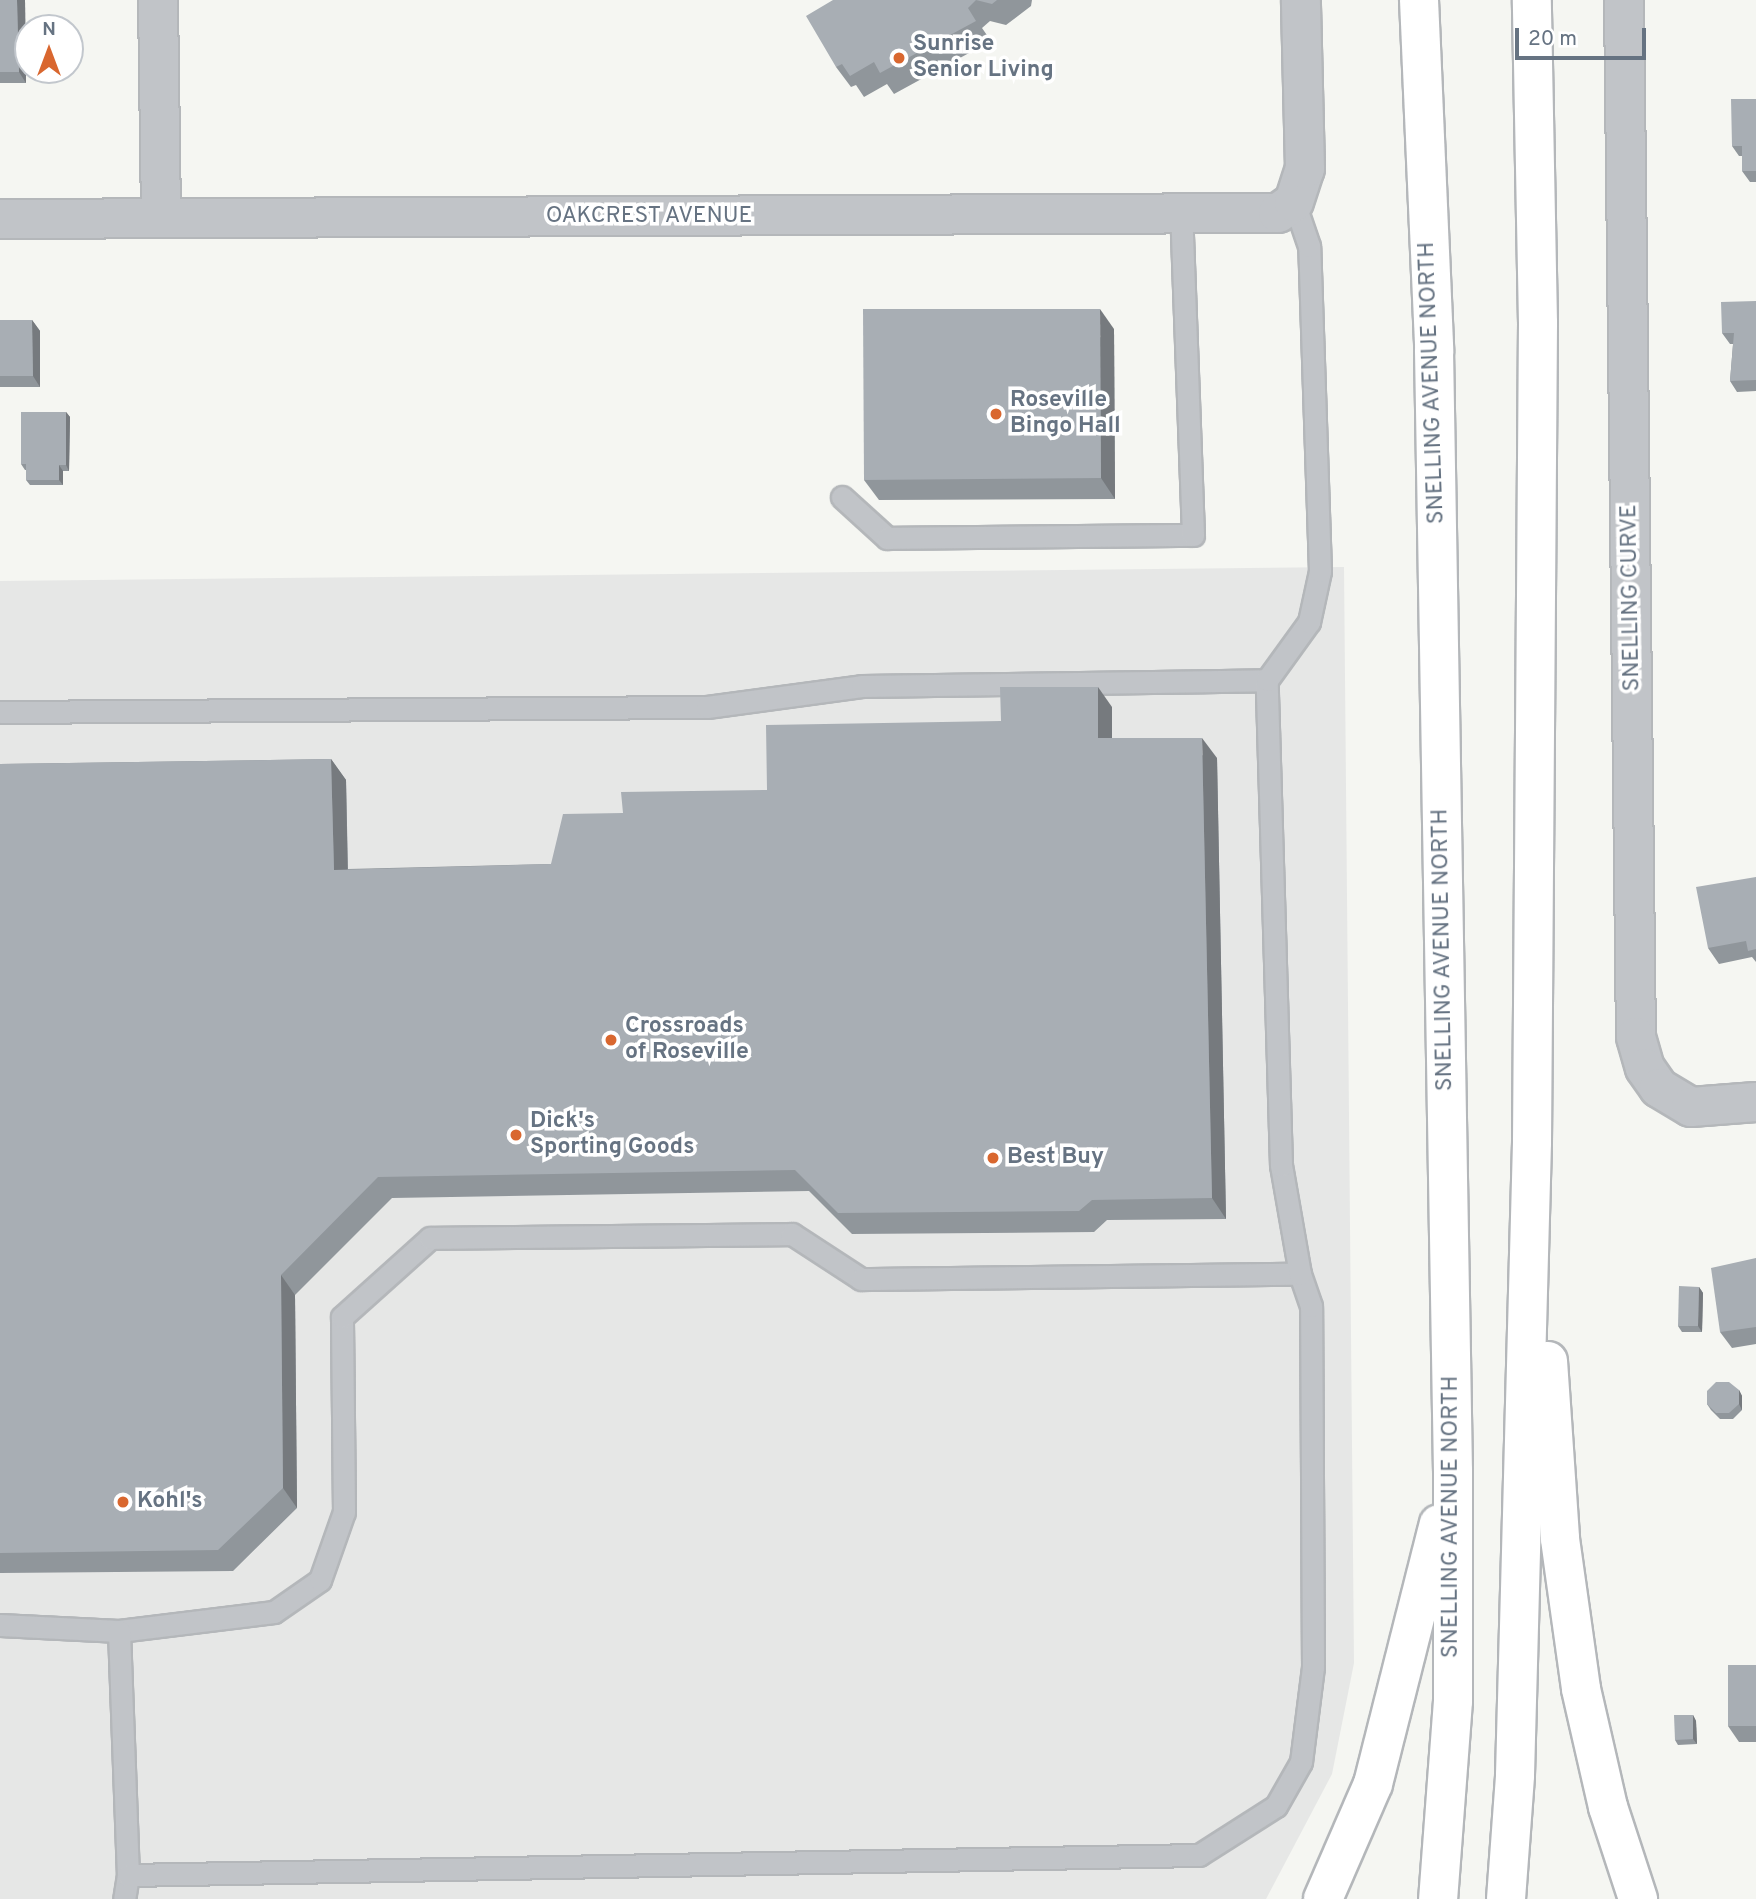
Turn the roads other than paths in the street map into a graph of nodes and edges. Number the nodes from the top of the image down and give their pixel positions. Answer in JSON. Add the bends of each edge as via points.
{"nodes":[{"id":1,"x":158,"y":0,"type":"edge"},
{"id":2,"x":1301,"y":0,"type":"edge"},
{"id":3,"x":1419,"y":0,"type":"edge"},
{"id":4,"x":1532,"y":0,"type":"edge"},
{"id":5,"x":1624,"y":0,"type":"edge"},
{"id":6,"x":1294,"y":202,"type":"junction"},
{"id":7,"x":1181,"y":215,"type":"junction"},
{"id":8,"x":161,"y":218,"type":"junction"},
{"id":9,"x":0,"y":219,"type":"edge"},
{"id":10,"x":842,"y":497,"type":"dead end"},
{"id":11,"x":1268,"y":680,"type":"junction"},
{"id":12,"x":0,"y":712,"type":"edge"},
{"id":13,"x":1756,"y":1102,"type":"edge"},
{"id":14,"x":1532,"y":1142,"type":"junction"},
{"id":15,"x":1300,"y":1274,"type":"junction"},
{"id":16,"x":1452,"y":1471,"type":"junction"},
{"id":17,"x":0,"y":1625,"type":"edge"},
{"id":18,"x":119,"y":1631,"type":"junction"},
{"id":19,"x":128,"y":1875,"type":"junction"},
{"id":20,"x":124,"y":1899,"type":"edge"},
{"id":21,"x":1323,"y":1899,"type":"edge"},
{"id":22,"x":1438,"y":1899,"type":"edge"},
{"id":23,"x":1506,"y":1899,"type":"edge"},
{"id":24,"x":1638,"y":1899,"type":"edge"}],
"edges":[{"from":1,"to":8,"type":"street"},
{"from":2,"to":6,"type":"street","via":[[1305,169]]},
{"from":3,"to":16,"type":"highway","name":"SNELLING AVENUE NORTH","via":[[1434,350]]},
{"from":4,"to":14,"type":"highway","via":[[1538,337]]},
{"from":5,"to":13,"type":"street","name":"SNELLING CURVE","via":[[1636,1037],[1645,1068],[1659,1088],[1691,1107]]},
{"from":6,"to":7,"type":"street","name":"OAKCREST AVENUE","via":[[1278,213]]},
{"from":6,"to":11,"type":"lane","via":[[1309,246],[1320,571],[1309,622]]},
{"from":7,"to":8,"type":"street","name":"OAKCREST AVENUE"},
{"from":7,"to":10,"type":"lane","via":[[1192,535],[887,538]]},
{"from":8,"to":9,"type":"street","name":"OAKCREST AVENUE"},
{"from":11,"to":12,"type":"lane","via":[[862,685],[707,707]]},
{"from":11,"to":15,"type":"lane","via":[[1281,1165]]},
{"from":14,"to":23,"type":"highway","via":[[1515,1775]]},
{"from":14,"to":24,"type":"highway","via":[[1560,1539],[1581,1689],[1608,1807]]},
{"from":15,"to":18,"type":"lane","via":[[861,1279],[792,1234],[430,1238],[342,1317],[344,1512],[320,1580],[274,1612]]},
{"from":15,"to":19,"type":"lane","via":[[1311,1306],[1314,1667],[1301,1762],[1276,1805],[1199,1855]]},
{"from":16,"to":21,"type":"highway","via":[[1373,1784]]},
{"from":16,"to":22,"type":"highway","name":"SNELLING AVENUE NORTH","via":[[1453,1701]]},
{"from":17,"to":18,"type":"lane"},
{"from":18,"to":19,"type":"lane"},
{"from":19,"to":20,"type":"lane"}]}
